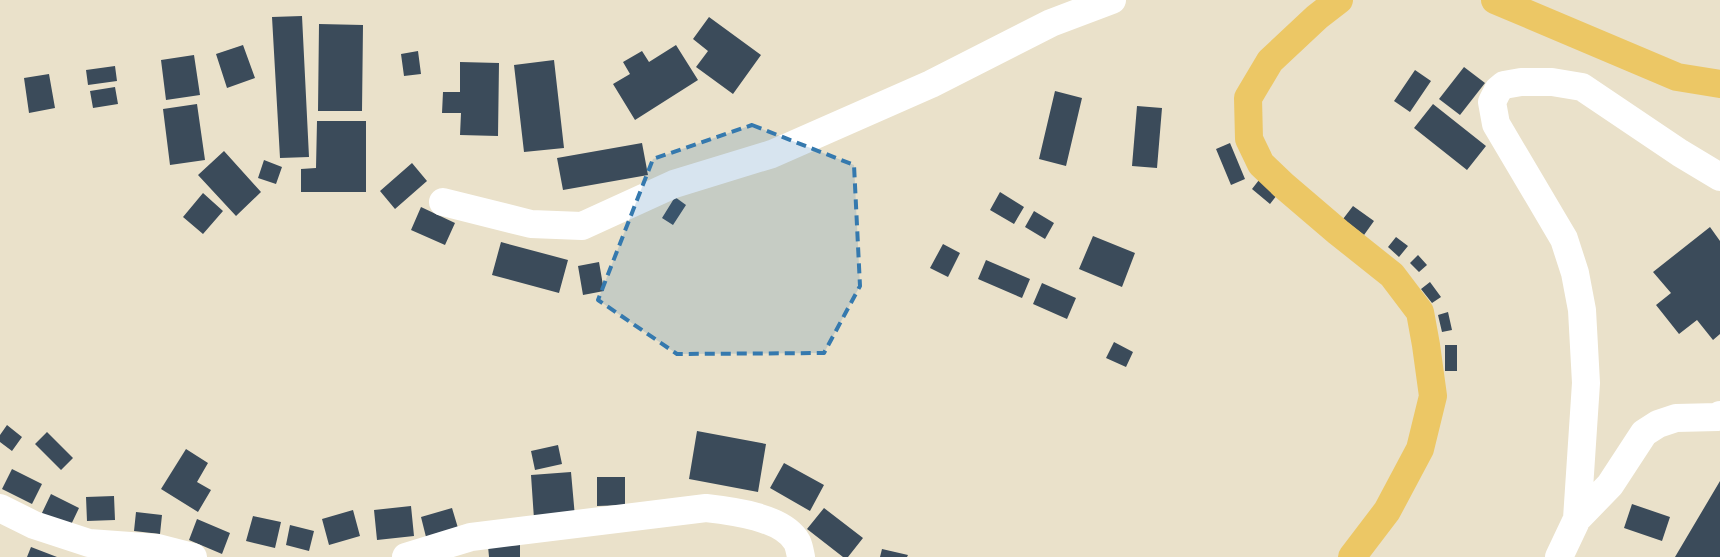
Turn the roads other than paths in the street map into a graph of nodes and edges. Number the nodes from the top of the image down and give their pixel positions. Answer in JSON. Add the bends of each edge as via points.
{"nodes":[{"id":1,"x":1112,"y":0,"type":"edge"},
{"id":2,"x":1339,"y":0,"type":"edge"},
{"id":3,"x":1495,"y":0,"type":"edge"},
{"id":4,"x":1720,"y":84,"type":"edge"},
{"id":5,"x":1720,"y":177,"type":"edge"},
{"id":6,"x":443,"y":202,"type":"dead end"},
{"id":7,"x":1720,"y":415,"type":"edge"},
{"id":8,"x":0,"y":508,"type":"edge"},
{"id":9,"x":1577,"y":519,"type":"junction"},
{"id":10,"x":193,"y":557,"type":"edge"},
{"id":11,"x":406,"y":557,"type":"edge"},
{"id":12,"x":801,"y":557,"type":"edge"},
{"id":13,"x":1352,"y":557,"type":"edge"},
{"id":14,"x":1559,"y":557,"type":"edge"}],
"edges":[{"from":1,"to":6,"type":"street","via":[[1051,23],[931,84],[772,154],[674,184],[582,226],[531,224]]},
{"from":2,"to":13,"type":"highway","via":[[1270,61],[1248,98],[1249,139],[1261,164],[1392,275],[1420,312],[1432,396],[1420,449],[1387,511]]},
{"from":3,"to":4,"type":"highway","via":[[1676,77]]},
{"from":5,"to":9,"type":"street","via":[[1582,87],[1552,82],[1521,82],[1504,85],[1492,102],[1496,124],[1564,239],[1575,273],[1582,310],[1586,383]]},
{"from":7,"to":9,"type":"street","via":[[1676,418],[1644,433],[1610,484]]},
{"from":8,"to":10,"type":"street","via":[[34,525],[89,543],[158,548]]},
{"from":9,"to":14,"type":"street"},
{"from":11,"to":12,"type":"street","via":[[471,537],[706,508],[744,512],[782,527],[797,541]]}]}
